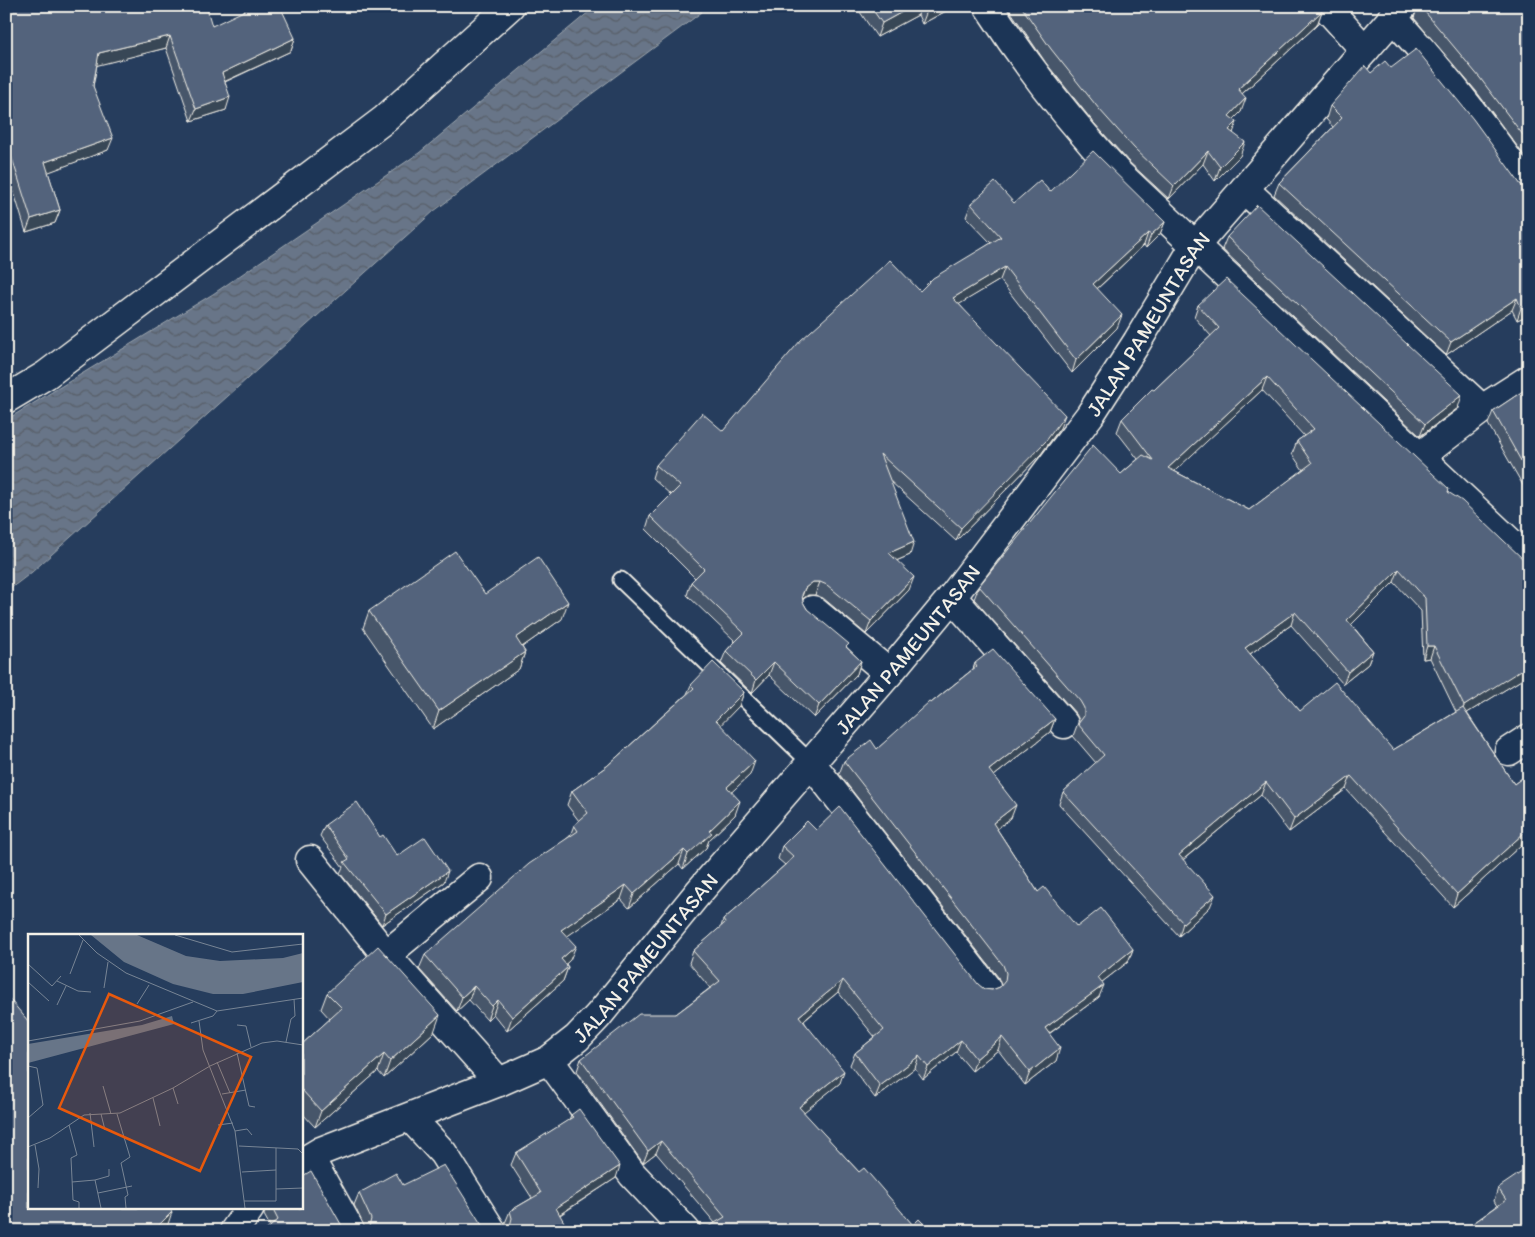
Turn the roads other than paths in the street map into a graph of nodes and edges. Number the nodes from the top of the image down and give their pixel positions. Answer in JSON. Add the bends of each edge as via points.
{"nodes":[{"id":1,"x":510,"y":6,"type":"edge"},
{"id":2,"x":988,"y":6,"type":"edge"},
{"id":3,"x":1325,"y":6,"type":"edge"},
{"id":4,"x":1398,"y":12,"type":"edge"},
{"id":5,"x":1365,"y":50,"type":"junction"},
{"id":6,"x":1244,"y":189,"type":"junction"},
{"id":7,"x":1529,"y":189,"type":"edge"},
{"id":8,"x":1194,"y":247,"type":"junction"},
{"id":9,"x":1529,"y":379,"type":"edge"},
{"id":10,"x":6,"y":399,"type":"edge"},
{"id":11,"x":1482,"y":410,"type":"junction"},
{"id":12,"x":1419,"y":457,"type":"junction"},
{"id":13,"x":1529,"y":560,"type":"edge"},
{"id":14,"x":621,"y":580,"type":"dead end"},
{"id":15,"x":952,"y":597,"type":"junction"},
{"id":16,"x":813,"y":610,"type":"dead end"},
{"id":17,"x":889,"y":673,"type":"junction"},
{"id":18,"x":1064,"y":724,"type":"dead end"},
{"id":19,"x":811,"y":763,"type":"junction"},
{"id":20,"x":310,"y":860,"type":"dead end"},
{"id":21,"x":479,"y":878,"type":"dead end"},
{"id":22,"x":386,"y":956,"type":"junction"},
{"id":23,"x":986,"y":987,"type":"edge"},
{"id":24,"x":549,"y":1060,"type":"junction"},
{"id":25,"x":499,"y":1082,"type":"junction"},
{"id":26,"x":411,"y":1118,"type":"junction"},
{"id":27,"x":306,"y":1160,"type":"edge"},
{"id":28,"x":249,"y":1210,"type":"edge"},
{"id":29,"x":234,"y":1231,"type":"edge"},
{"id":30,"x":351,"y":1231,"type":"edge"},
{"id":31,"x":492,"y":1231,"type":"edge"},
{"id":32,"x":686,"y":1231,"type":"edge"}],
"edges":[{"from":1,"to":10,"type":"street","via":[[385,119],[46,375]]},
{"from":2,"to":8,"type":"street","via":[[1020,57],[1073,125]]},
{"from":3,"to":5,"type":"street"},
{"from":4,"to":5,"type":"street","name":"JALAN PAMEUNTASAN"},
{"from":4,"to":7,"type":"street"},
{"from":5,"to":6,"type":"street","name":"JALAN PAMEUNTASAN"},
{"from":6,"to":8,"type":"street","name":"JALAN PAMEUNTASAN"},
{"from":6,"to":11,"type":"street"},
{"from":8,"to":12,"type":"street"},
{"from":8,"to":15,"type":"street","name":"JALAN PAMEUNTASAN","via":[[1090,415]]},
{"from":9,"to":11,"type":"street"},
{"from":11,"to":12,"type":"street"},
{"from":12,"to":13,"type":"street"},
{"from":14,"to":19,"type":"lane"},
{"from":15,"to":17,"type":"street","name":"JALAN PAMEUNTASAN"},
{"from":15,"to":18,"type":"street"},
{"from":16,"to":17,"type":"street"},
{"from":17,"to":19,"type":"street","name":"JALAN PAMEUNTASAN"},
{"from":19,"to":23,"type":"street"},
{"from":19,"to":24,"type":"street","name":"JALAN PAMEUNTASAN","via":[[698,893],[598,1016]]},
{"from":20,"to":22,"type":"street"},
{"from":21,"to":22,"type":"street"},
{"from":22,"to":25,"type":"street"},
{"from":24,"to":25,"type":"street","name":"JALAN PAMEUNTASAN"},
{"from":24,"to":32,"type":"street","via":[[632,1174]]},
{"from":25,"to":26,"type":"street","name":"JALAN PAMEUNTASAN"},
{"from":26,"to":27,"type":"street","name":"JALAN PAMEUNTASAN"},
{"from":26,"to":31,"type":"street","via":[[444,1154]]},
{"from":27,"to":30,"type":"street"},
{"from":28,"to":29,"type":"street"}]}
